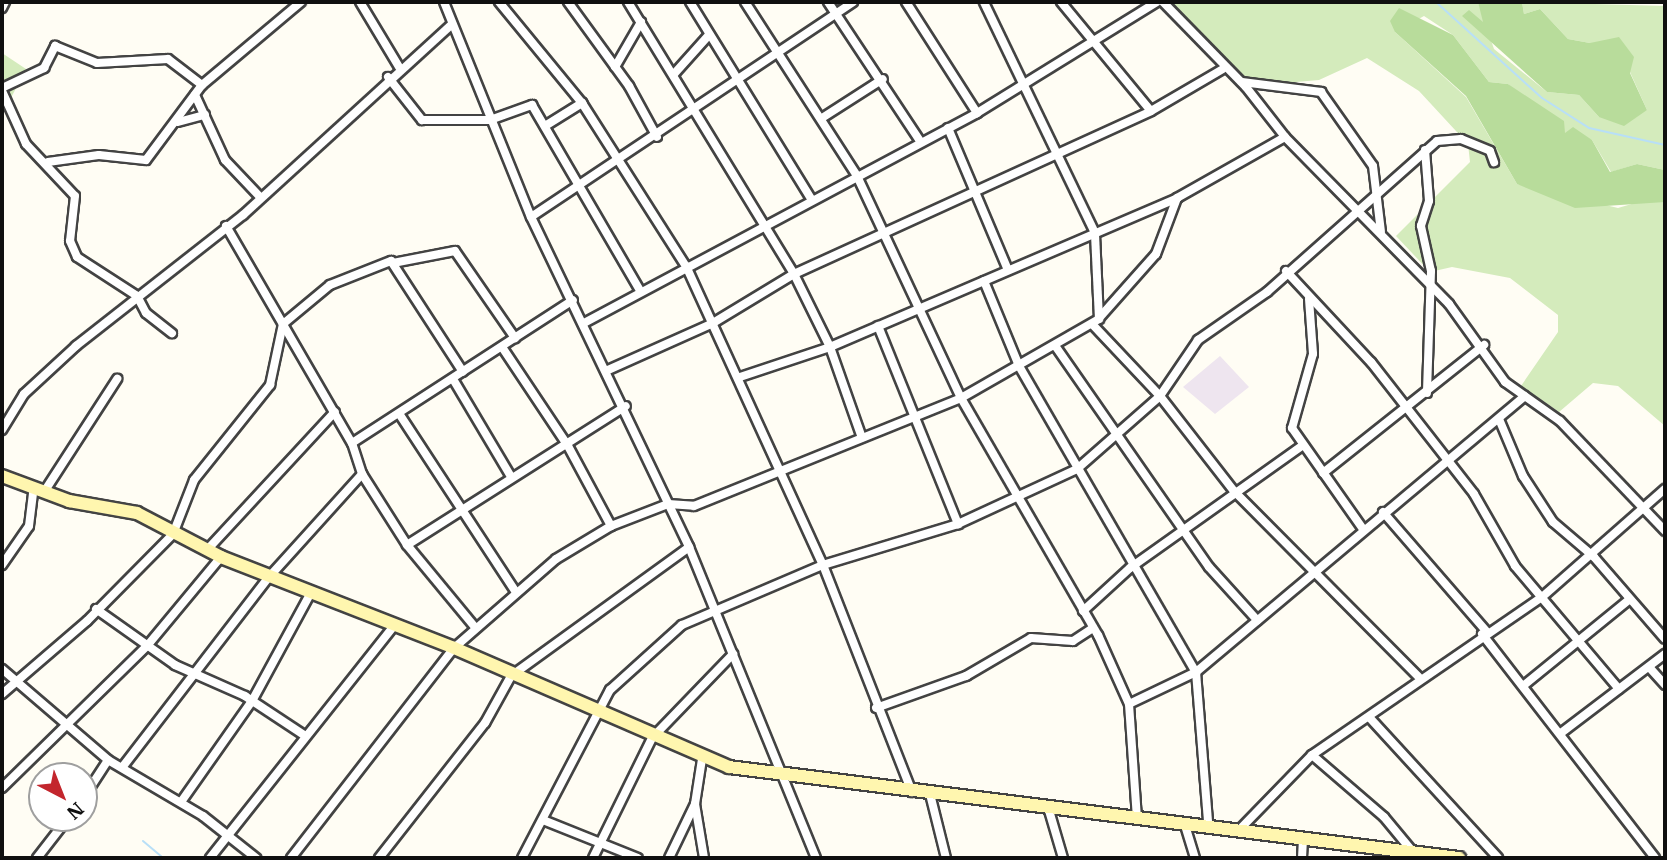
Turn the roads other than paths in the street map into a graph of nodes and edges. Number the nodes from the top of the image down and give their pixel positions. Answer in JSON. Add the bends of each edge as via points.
{"nodes":[{"id":1,"x":5,"y":2,"type":"edge"},
{"id":2,"x":281,"y":2,"type":"edge"},
{"id":3,"x":301,"y":2,"type":"edge"},
{"id":4,"x":360,"y":2,"type":"edge"},
{"id":5,"x":444,"y":2,"type":"edge"},
{"id":6,"x":499,"y":2,"type":"edge"},
{"id":7,"x":568,"y":2,"type":"edge"},
{"id":8,"x":628,"y":2,"type":"edge"},
{"id":9,"x":690,"y":2,"type":"edge"},
{"id":10,"x":745,"y":2,"type":"edge"},
{"id":11,"x":828,"y":2,"type":"edge"},
{"id":12,"x":853,"y":2,"type":"edge"},
{"id":13,"x":906,"y":2,"type":"edge"},
{"id":14,"x":984,"y":2,"type":"edge"},
{"id":15,"x":1157,"y":2,"type":"edge"},
{"id":16,"x":1163,"y":2,"type":"edge"},
{"id":17,"x":1064,"y":3,"type":"edge"},
{"id":18,"x":2,"y":8,"type":"edge"},
{"id":19,"x":287,"y":11,"type":"junction"},
{"id":20,"x":835,"y":13,"type":"junction"},
{"id":21,"x":641,"y":22,"type":"junction"},
{"id":22,"x":452,"y":24,"type":"junction"},
{"id":23,"x":708,"y":36,"type":"junction"},
{"id":24,"x":1099,"y":43,"type":"junction"},
{"id":25,"x":775,"y":55,"type":"junction"},
{"id":26,"x":399,"y":67,"type":"junction"},
{"id":27,"x":615,"y":67,"type":"junction"},
{"id":28,"x":1223,"y":69,"type":"junction"},
{"id":29,"x":674,"y":74,"type":"junction"},
{"id":30,"x":388,"y":77,"type":"junction"},
{"id":31,"x":883,"y":79,"type":"junction"},
{"id":32,"x":734,"y":82,"type":"junction"},
{"id":33,"x":1242,"y":82,"type":"junction"},
{"id":34,"x":202,"y":85,"type":"junction"},
{"id":35,"x":1026,"y":85,"type":"junction"},
{"id":36,"x":2,"y":89,"type":"edge"},
{"id":37,"x":195,"y":95,"type":"junction"},
{"id":38,"x":582,"y":103,"type":"junction"},
{"id":39,"x":698,"y":109,"type":"junction"},
{"id":40,"x":1151,"y":111,"type":"junction"},
{"id":41,"x":977,"y":113,"type":"junction"},
{"id":42,"x":205,"y":114,"type":"junction"},
{"id":43,"x":822,"y":118,"type":"junction"},
{"id":44,"x":490,"y":120,"type":"junction"},
{"id":45,"x":176,"y":123,"type":"junction"},
{"id":46,"x":545,"y":126,"type":"junction"},
{"id":47,"x":948,"y":128,"type":"junction"},
{"id":48,"x":1285,"y":137,"type":"junction"},
{"id":49,"x":657,"y":138,"type":"junction"},
{"id":50,"x":920,"y":141,"type":"junction"},
{"id":51,"x":1426,"y":150,"type":"junction"},
{"id":52,"x":1058,"y":155,"type":"junction"},
{"id":53,"x":623,"y":161,"type":"junction"},
{"id":54,"x":48,"y":162,"type":"junction"},
{"id":55,"x":1494,"y":162,"type":"dead end"},
{"id":56,"x":857,"y":176,"type":"junction"},
{"id":57,"x":580,"y":188,"type":"junction"},
{"id":58,"x":973,"y":191,"type":"junction"},
{"id":59,"x":1376,"y":193,"type":"junction"},
{"id":60,"x":261,"y":198,"type":"junction"},
{"id":61,"x":1177,"y":198,"type":"junction"},
{"id":62,"x":812,"y":200,"type":"junction"},
{"id":63,"x":1355,"y":210,"type":"junction"},
{"id":64,"x":531,"y":216,"type":"junction"},
{"id":65,"x":766,"y":225,"type":"junction"},
{"id":66,"x":226,"y":226,"type":"junction"},
{"id":67,"x":1381,"y":232,"type":"junction"},
{"id":68,"x":885,"y":233,"type":"junction"},
{"id":69,"x":1095,"y":233,"type":"junction"},
{"id":70,"x":393,"y":263,"type":"junction"},
{"id":71,"x":685,"y":266,"type":"junction"},
{"id":72,"x":1009,"y":270,"type":"junction"},
{"id":73,"x":1286,"y":271,"type":"junction"},
{"id":74,"x":794,"y":274,"type":"junction"},
{"id":75,"x":984,"y":281,"type":"junction"},
{"id":76,"x":1430,"y":283,"type":"junction"},
{"id":77,"x":639,"y":289,"type":"junction"},
{"id":78,"x":137,"y":296,"type":"junction"},
{"id":79,"x":1309,"y":299,"type":"junction"},
{"id":80,"x":573,"y":300,"type":"junction"},
{"id":81,"x":918,"y":308,"type":"junction"},
{"id":82,"x":1096,"y":322,"type":"junction"},
{"id":83,"x":584,"y":323,"type":"junction"},
{"id":84,"x":713,"y":323,"type":"junction"},
{"id":85,"x":284,"y":324,"type":"junction"},
{"id":86,"x":878,"y":326,"type":"junction"},
{"id":87,"x":172,"y":333,"type":"dead end"},
{"id":88,"x":515,"y":338,"type":"junction"},
{"id":89,"x":1484,"y":345,"type":"junction"},
{"id":90,"x":502,"y":347,"type":"junction"},
{"id":91,"x":830,"y":347,"type":"junction"},
{"id":92,"x":1056,"y":347,"type":"junction"},
{"id":93,"x":1019,"y":366,"type":"junction"},
{"id":94,"x":608,"y":370,"type":"junction"},
{"id":95,"x":463,"y":372,"type":"junction"},
{"id":96,"x":740,"y":377,"type":"junction"},
{"id":97,"x":117,"y":379,"type":"dead end"},
{"id":98,"x":453,"y":379,"type":"junction"},
{"id":99,"x":1427,"y":393,"type":"junction"},
{"id":100,"x":1160,"y":396,"type":"junction"},
{"id":101,"x":1525,"y":396,"type":"junction"},
{"id":102,"x":961,"y":398,"type":"junction"},
{"id":103,"x":626,"y":406,"type":"junction"},
{"id":104,"x":1407,"y":409,"type":"junction"},
{"id":105,"x":335,"y":412,"type":"junction"},
{"id":106,"x":400,"y":415,"type":"junction"},
{"id":107,"x":914,"y":417,"type":"junction"},
{"id":108,"x":1499,"y":419,"type":"junction"},
{"id":109,"x":2,"y":430,"type":"edge"},
{"id":110,"x":1119,"y":436,"type":"junction"},
{"id":111,"x":863,"y":438,"type":"junction"},
{"id":112,"x":352,"y":443,"type":"junction"},
{"id":113,"x":568,"y":446,"type":"junction"},
{"id":114,"x":1300,"y":447,"type":"junction"},
{"id":115,"x":1448,"y":459,"type":"junction"},
{"id":116,"x":1077,"y":469,"type":"junction"},
{"id":117,"x":780,"y":471,"type":"junction"},
{"id":118,"x":1323,"y":473,"type":"junction"},
{"id":119,"x":362,"y":474,"type":"junction"},
{"id":120,"x":510,"y":474,"type":"junction"},
{"id":121,"x":2,"y":476,"type":"edge"},
{"id":122,"x":1665,"y":489,"type":"edge"},
{"id":123,"x":39,"y":490,"type":"junction"},
{"id":124,"x":1234,"y":491,"type":"junction"},
{"id":125,"x":1018,"y":496,"type":"junction"},
{"id":126,"x":667,"y":505,"type":"junction"},
{"id":127,"x":461,"y":509,"type":"junction"},
{"id":128,"x":1646,"y":509,"type":"junction"},
{"id":129,"x":1383,"y":512,"type":"junction"},
{"id":130,"x":958,"y":524,"type":"junction"},
{"id":131,"x":611,"y":526,"type":"junction"},
{"id":132,"x":1184,"y":530,"type":"junction"},
{"id":133,"x":1363,"y":530,"type":"junction"},
{"id":134,"x":1665,"y":531,"type":"edge"},
{"id":135,"x":173,"y":534,"type":"junction"},
{"id":136,"x":407,"y":545,"type":"junction"},
{"id":137,"x":689,"y":547,"type":"junction"},
{"id":138,"x":207,"y":550,"type":"junction"},
{"id":139,"x":221,"y":557,"type":"junction"},
{"id":140,"x":1594,"y":557,"type":"junction"},
{"id":141,"x":2,"y":565,"type":"edge"},
{"id":142,"x":822,"y":565,"type":"junction"},
{"id":143,"x":1130,"y":568,"type":"junction"},
{"id":144,"x":1316,"y":573,"type":"junction"},
{"id":145,"x":269,"y":577,"type":"junction"},
{"id":146,"x":515,"y":591,"type":"junction"},
{"id":147,"x":310,"y":594,"type":"junction"},
{"id":148,"x":1542,"y":597,"type":"junction"},
{"id":149,"x":1629,"y":600,"type":"junction"},
{"id":150,"x":96,"y":609,"type":"junction"},
{"id":151,"x":1083,"y":611,"type":"junction"},
{"id":152,"x":716,"y":615,"type":"junction"},
{"id":153,"x":1257,"y":621,"type":"junction"},
{"id":154,"x":474,"y":626,"type":"junction"},
{"id":155,"x":393,"y":627,"type":"junction"},
{"id":156,"x":1093,"y":628,"type":"junction"},
{"id":157,"x":1484,"y":632,"type":"junction"},
{"id":158,"x":1665,"y":639,"type":"edge"},
{"id":159,"x":1577,"y":641,"type":"junction"},
{"id":160,"x":147,"y":646,"type":"junction"},
{"id":161,"x":454,"y":648,"type":"junction"},
{"id":162,"x":1665,"y":653,"type":"edge"},
{"id":163,"x":733,"y":654,"type":"junction"},
{"id":164,"x":1649,"y":667,"type":"junction"},
{"id":165,"x":2,"y":669,"type":"edge"},
{"id":166,"x":1196,"y":672,"type":"junction"},
{"id":167,"x":197,"y":676,"type":"junction"},
{"id":168,"x":510,"y":676,"type":"junction"},
{"id":169,"x":1419,"y":677,"type":"junction"},
{"id":170,"x":16,"y":681,"type":"junction"},
{"id":171,"x":1665,"y":685,"type":"edge"},
{"id":172,"x":1523,"y":686,"type":"junction"},
{"id":173,"x":1619,"y":689,"type":"junction"},
{"id":174,"x":2,"y":694,"type":"edge"},
{"id":175,"x":252,"y":701,"type":"junction"},
{"id":176,"x":1129,"y":704,"type":"junction"},
{"id":177,"x":876,"y":708,"type":"junction"},
{"id":178,"x":598,"y":715,"type":"junction"},
{"id":179,"x":1369,"y":717,"type":"junction"},
{"id":180,"x":66,"y":725,"type":"junction"},
{"id":181,"x":1561,"y":733,"type":"junction"},
{"id":182,"x":304,"y":735,"type":"junction"},
{"id":183,"x":652,"y":738,"type":"junction"},
{"id":184,"x":1312,"y":755,"type":"junction"},
{"id":185,"x":702,"y":759,"type":"junction"},
{"id":186,"x":108,"y":760,"type":"junction"},
{"id":187,"x":124,"y":765,"type":"junction"},
{"id":188,"x":98,"y":775,"type":"edge"},
{"id":189,"x":785,"y":776,"type":"junction"},
{"id":190,"x":2,"y":788,"type":"edge"},
{"id":191,"x":912,"y":792,"type":"junction"},
{"id":192,"x":930,"y":794,"type":"junction"},
{"id":193,"x":181,"y":802,"type":"junction"},
{"id":194,"x":695,"y":804,"type":"junction"},
{"id":195,"x":1048,"y":807,"type":"junction"},
{"id":196,"x":1137,"y":817,"type":"junction"},
{"id":197,"x":544,"y":820,"type":"junction"},
{"id":198,"x":1184,"y":822,"type":"junction"},
{"id":199,"x":1208,"y":822,"type":"junction"},
{"id":200,"x":1242,"y":827,"type":"junction"},
{"id":201,"x":57,"y":832,"type":"edge"},
{"id":202,"x":228,"y":836,"type":"junction"},
{"id":203,"x":1303,"y":838,"type":"junction"},
{"id":204,"x":602,"y":842,"type":"junction"},
{"id":205,"x":1367,"y":845,"type":"junction"},
{"id":206,"x":1413,"y":852,"type":"junction"},
{"id":207,"x":37,"y":858,"type":"edge"},
{"id":208,"x":211,"y":858,"type":"edge"},
{"id":209,"x":256,"y":858,"type":"edge"},
{"id":210,"x":290,"y":858,"type":"edge"},
{"id":211,"x":379,"y":858,"type":"edge"},
{"id":212,"x":522,"y":858,"type":"edge"},
{"id":213,"x":593,"y":858,"type":"edge"},
{"id":214,"x":638,"y":858,"type":"edge"},
{"id":215,"x":669,"y":858,"type":"edge"},
{"id":216,"x":704,"y":858,"type":"edge"},
{"id":217,"x":816,"y":858,"type":"edge"},
{"id":218,"x":946,"y":858,"type":"edge"},
{"id":219,"x":1063,"y":858,"type":"edge"},
{"id":220,"x":1195,"y":858,"type":"edge"},
{"id":221,"x":1303,"y":858,"type":"edge"},
{"id":222,"x":1366,"y":858,"type":"edge"},
{"id":223,"x":1453,"y":858,"type":"edge"},
{"id":224,"x":1460,"y":858,"type":"edge"},
{"id":225,"x":1498,"y":858,"type":"edge"},
{"id":226,"x":1655,"y":858,"type":"edge"}],
"edges":[{"from":1,"to":18,"type":"street"},
{"from":2,"to":19,"type":"street"},
{"from":3,"to":19,"type":"street"},
{"from":4,"to":26,"type":"street"},
{"from":5,"to":22,"type":"street"},
{"from":6,"to":38,"type":"street"},
{"from":7,"to":27,"type":"street"},
{"from":8,"to":21,"type":"street"},
{"from":9,"to":23,"type":"street"},
{"from":10,"to":25,"type":"street"},
{"from":11,"to":20,"type":"street"},
{"from":12,"to":20,"type":"street"},
{"from":13,"to":41,"type":"street"},
{"from":14,"to":35,"type":"street"},
{"from":15,"to":24,"type":"street"},
{"from":16,"to":28,"type":"street"},
{"from":17,"to":24,"type":"street"},
{"from":19,"to":34,"type":"street"},
{"from":20,"to":25,"type":"street"},
{"from":20,"to":31,"type":"street"},
{"from":21,"to":27,"type":"street"},
{"from":21,"to":29,"type":"street"},
{"from":22,"to":26,"type":"street"},
{"from":22,"to":44,"type":"street"},
{"from":23,"to":29,"type":"street"},
{"from":23,"to":32,"type":"street"},
{"from":24,"to":35,"type":"street"},
{"from":24,"to":40,"type":"street"},
{"from":25,"to":32,"type":"street"},
{"from":25,"to":43,"type":"street"},
{"from":26,"to":30,"type":"street"},
{"from":27,"to":49,"type":"street"},
{"from":28,"to":33,"type":"street"},
{"from":28,"to":40,"type":"street"},
{"from":29,"to":39,"type":"street"},
{"from":30,"to":44,"type":"street","via":[[422,120]]},
{"from":30,"to":60,"type":"street"},
{"from":31,"to":43,"type":"street"},
{"from":31,"to":50,"type":"street"},
{"from":32,"to":39,"type":"street"},
{"from":32,"to":62,"type":"street"},
{"from":33,"to":48,"type":"street"},
{"from":33,"to":59,"type":"street","via":[[1321,92],[1370,159]]},
{"from":34,"to":36,"type":"street","via":[[168,59],[97,63],[55,46],[44,68]]},
{"from":34,"to":37,"type":"street"},
{"from":35,"to":41,"type":"street"},
{"from":35,"to":52,"type":"street"},
{"from":36,"to":54,"type":"street","via":[[20,135]]},
{"from":37,"to":42,"type":"street"},
{"from":37,"to":45,"type":"street"},
{"from":38,"to":46,"type":"street"},
{"from":38,"to":53,"type":"street"},
{"from":39,"to":49,"type":"street"},
{"from":39,"to":65,"type":"street"},
{"from":40,"to":52,"type":"street"},
{"from":41,"to":47,"type":"street"},
{"from":42,"to":45,"type":"street"},
{"from":42,"to":60,"type":"street","via":[[230,167]]},
{"from":43,"to":56,"type":"street"},
{"from":44,"to":46,"type":"street","via":[[528,103]]},
{"from":44,"to":64,"type":"street"},
{"from":45,"to":54,"type":"street","via":[[146,160],[99,155]]},
{"from":46,"to":57,"type":"street"},
{"from":47,"to":50,"type":"street"},
{"from":47,"to":58,"type":"street"},
{"from":48,"to":61,"type":"street"},
{"from":48,"to":63,"type":"street"},
{"from":49,"to":53,"type":"street"},
{"from":50,"to":56,"type":"street"},
{"from":51,"to":55,"type":"street","via":[[1445,138],[1461,139],[1490,151]]},
{"from":51,"to":59,"type":"street"},
{"from":51,"to":76,"type":"street","via":[[1429,201],[1421,226]]},
{"from":52,"to":58,"type":"street"},
{"from":52,"to":69,"type":"street"},
{"from":53,"to":57,"type":"street"},
{"from":53,"to":71,"type":"street"},
{"from":54,"to":78,"type":"street","via":[[78,203],[70,240],[77,257]]},
{"from":56,"to":62,"type":"street"},
{"from":56,"to":68,"type":"street"},
{"from":57,"to":64,"type":"street"},
{"from":57,"to":77,"type":"street"},
{"from":58,"to":68,"type":"street"},
{"from":58,"to":72,"type":"street"},
{"from":59,"to":63,"type":"street"},
{"from":59,"to":67,"type":"street"},
{"from":60,"to":66,"type":"street"},
{"from":61,"to":69,"type":"street"},
{"from":61,"to":82,"type":"street","via":[[1156,254]]},
{"from":62,"to":65,"type":"street"},
{"from":63,"to":67,"type":"street"},
{"from":63,"to":73,"type":"street"},
{"from":64,"to":80,"type":"street"},
{"from":65,"to":71,"type":"street"},
{"from":65,"to":74,"type":"street"},
{"from":66,"to":78,"type":"street"},
{"from":66,"to":85,"type":"street"},
{"from":67,"to":76,"type":"street"},
{"from":68,"to":74,"type":"street"},
{"from":68,"to":81,"type":"street"},
{"from":69,"to":72,"type":"street"},
{"from":69,"to":82,"type":"street"},
{"from":70,"to":85,"type":"street","via":[[383,260],[342,278]]},
{"from":70,"to":88,"type":"street","via":[[455,251]]},
{"from":70,"to":95,"type":"street"},
{"from":71,"to":77,"type":"street"},
{"from":71,"to":84,"type":"street"},
{"from":72,"to":75,"type":"street"},
{"from":73,"to":79,"type":"street"},
{"from":73,"to":100,"type":"street","via":[[1198,340]]},
{"from":74,"to":84,"type":"street"},
{"from":74,"to":91,"type":"street"},
{"from":75,"to":81,"type":"street"},
{"from":75,"to":93,"type":"street"},
{"from":76,"to":89,"type":"street"},
{"from":76,"to":99,"type":"street"},
{"from":77,"to":83,"type":"street"},
{"from":78,"to":87,"type":"street","via":[[142,308]]},
{"from":78,"to":109,"type":"street","via":[[24,394]]},
{"from":79,"to":104,"type":"street"},
{"from":79,"to":114,"type":"street","via":[[1313,354],[1292,428]]},
{"from":80,"to":83,"type":"street"},
{"from":80,"to":88,"type":"street"},
{"from":81,"to":86,"type":"street"},
{"from":81,"to":102,"type":"street"},
{"from":82,"to":92,"type":"street"},
{"from":82,"to":100,"type":"street"},
{"from":83,"to":94,"type":"street"},
{"from":84,"to":94,"type":"street"},
{"from":84,"to":96,"type":"street"},
{"from":85,"to":105,"type":"street"},
{"from":85,"to":135,"type":"street","via":[[271,385],[194,480]]},
{"from":86,"to":91,"type":"street"},
{"from":86,"to":107,"type":"street"},
{"from":88,"to":90,"type":"street"},
{"from":89,"to":99,"type":"street"},
{"from":89,"to":101,"type":"street","via":[[1505,382]]},
{"from":90,"to":95,"type":"street"},
{"from":90,"to":113,"type":"street"},
{"from":91,"to":96,"type":"street"},
{"from":91,"to":111,"type":"street"},
{"from":92,"to":93,"type":"street"},
{"from":92,"to":110,"type":"street"},
{"from":93,"to":102,"type":"street"},
{"from":93,"to":116,"type":"street"},
{"from":94,"to":103,"type":"street"},
{"from":95,"to":98,"type":"street"},
{"from":96,"to":117,"type":"street"},
{"from":97,"to":123,"type":"street"},
{"from":98,"to":106,"type":"street"},
{"from":98,"to":120,"type":"street"},
{"from":99,"to":104,"type":"street"},
{"from":100,"to":110,"type":"street"},
{"from":100,"to":124,"type":"street"},
{"from":101,"to":108,"type":"street"},
{"from":101,"to":128,"type":"street","via":[[1560,421]]},
{"from":102,"to":107,"type":"street"},
{"from":102,"to":125,"type":"street"},
{"from":103,"to":113,"type":"street"},
{"from":103,"to":126,"type":"street"},
{"from":104,"to":115,"type":"street"},
{"from":104,"to":118,"type":"street"},
{"from":105,"to":112,"type":"street"},
{"from":105,"to":138,"type":"street"},
{"from":106,"to":112,"type":"street"},
{"from":106,"to":127,"type":"street"},
{"from":107,"to":111,"type":"street"},
{"from":107,"to":130,"type":"street"},
{"from":108,"to":115,"type":"street"},
{"from":108,"to":140,"type":"street","via":[[1523,475],[1553,522]]},
{"from":110,"to":116,"type":"street"},
{"from":110,"to":132,"type":"street"},
{"from":111,"to":117,"type":"street"},
{"from":112,"to":119,"type":"street"},
{"from":113,"to":120,"type":"street"},
{"from":113,"to":131,"type":"street"},
{"from":114,"to":118,"type":"street"},
{"from":114,"to":124,"type":"street"},
{"from":115,"to":129,"type":"street"},
{"from":115,"to":148,"type":"street"},
{"from":116,"to":125,"type":"street"},
{"from":116,"to":143,"type":"street"},
{"from":117,"to":126,"type":"street","via":[[694,506]]},
{"from":117,"to":142,"type":"street"},
{"from":118,"to":133,"type":"street"},
{"from":119,"to":136,"type":"street"},
{"from":119,"to":145,"type":"street"},
{"from":120,"to":127,"type":"street"},
{"from":121,"to":123,"type":"street"},
{"from":122,"to":128,"type":"street"},
{"from":123,"to":135,"type":"street","via":[[137,513]]},
{"from":123,"to":141,"type":"street","via":[[29,526]]},
{"from":124,"to":132,"type":"street"},
{"from":124,"to":144,"type":"street"},
{"from":125,"to":130,"type":"street"},
{"from":125,"to":151,"type":"street"},
{"from":126,"to":131,"type":"street"},
{"from":126,"to":137,"type":"street"},
{"from":127,"to":136,"type":"street"},
{"from":127,"to":146,"type":"street"},
{"from":128,"to":134,"type":"street"},
{"from":128,"to":140,"type":"street"},
{"from":129,"to":133,"type":"street"},
{"from":129,"to":157,"type":"street"},
{"from":130,"to":142,"type":"street"},
{"from":131,"to":146,"type":"street"},
{"from":132,"to":143,"type":"street"},
{"from":132,"to":153,"type":"street"},
{"from":133,"to":144,"type":"street"},
{"from":135,"to":138,"type":"street"},
{"from":135,"to":150,"type":"street"},
{"from":136,"to":154,"type":"street"},
{"from":137,"to":152,"type":"street"},
{"from":137,"to":168,"type":"street"},
{"from":138,"to":139,"type":"street"},
{"from":139,"to":145,"type":"street"},
{"from":139,"to":160,"type":"street"},
{"from":140,"to":148,"type":"street"},
{"from":140,"to":149,"type":"street"},
{"from":142,"to":152,"type":"street"},
{"from":142,"to":177,"type":"street"},
{"from":143,"to":151,"type":"street"},
{"from":143,"to":166,"type":"street"},
{"from":144,"to":153,"type":"street"},
{"from":144,"to":169,"type":"street"},
{"from":145,"to":147,"type":"street"},
{"from":145,"to":167,"type":"street"},
{"from":146,"to":154,"type":"street"},
{"from":147,"to":155,"type":"street"},
{"from":147,"to":175,"type":"street"},
{"from":148,"to":157,"type":"street"},
{"from":148,"to":159,"type":"street"},
{"from":149,"to":158,"type":"street"},
{"from":149,"to":159,"type":"street"},
{"from":150,"to":160,"type":"street"},
{"from":150,"to":170,"type":"street"},
{"from":151,"to":156,"type":"street"},
{"from":152,"to":163,"type":"street"},
{"from":152,"to":178,"type":"street","via":[[682,625],[641,657],[610,690]]},
{"from":153,"to":166,"type":"street"},
{"from":154,"to":161,"type":"street"},
{"from":155,"to":161,"type":"street"},
{"from":155,"to":182,"type":"street"},
{"from":156,"to":176,"type":"street"},
{"from":156,"to":177,"type":"street","via":[[1073,640],[1031,638],[966,676]]},
{"from":157,"to":169,"type":"street"},
{"from":157,"to":172,"type":"street"},
{"from":159,"to":172,"type":"street"},
{"from":159,"to":173,"type":"street"},
{"from":160,"to":167,"type":"street"},
{"from":160,"to":180,"type":"street"},
{"from":161,"to":168,"type":"street"},
{"from":161,"to":210,"type":"street"},
{"from":162,"to":164,"type":"street"},
{"from":163,"to":183,"type":"street"},
{"from":163,"to":189,"type":"street"},
{"from":164,"to":171,"type":"street"},
{"from":164,"to":173,"type":"street"},
{"from":165,"to":170,"type":"street"},
{"from":166,"to":176,"type":"street"},
{"from":166,"to":199,"type":"street"},
{"from":167,"to":175,"type":"street"},
{"from":167,"to":187,"type":"street"},
{"from":168,"to":178,"type":"street"},
{"from":168,"to":211,"type":"street","via":[[485,723]]},
{"from":169,"to":179,"type":"street"},
{"from":170,"to":174,"type":"street"},
{"from":170,"to":180,"type":"street"},
{"from":172,"to":181,"type":"street"},
{"from":173,"to":181,"type":"street"},
{"from":175,"to":182,"type":"street"},
{"from":175,"to":193,"type":"street"},
{"from":176,"to":196,"type":"street"},
{"from":177,"to":191,"type":"street"},
{"from":178,"to":183,"type":"street"},
{"from":178,"to":197,"type":"street"},
{"from":179,"to":184,"type":"street"},
{"from":179,"to":225,"type":"street"},
{"from":180,"to":186,"type":"street"},
{"from":180,"to":190,"type":"street"},
{"from":181,"to":226,"type":"street"},
{"from":182,"to":202,"type":"street"},
{"from":183,"to":185,"type":"street"},
{"from":183,"to":204,"type":"street"},
{"from":184,"to":200,"type":"street"},
{"from":184,"to":206,"type":"street","via":[[1384,817]]},
{"from":185,"to":189,"type":"street"},
{"from":185,"to":194,"type":"street"},
{"from":186,"to":187,"type":"street"},
{"from":186,"to":188,"type":"street"},
{"from":187,"to":193,"type":"street"},
{"from":189,"to":191,"type":"street"},
{"from":189,"to":217,"type":"street"},
{"from":191,"to":192,"type":"street"},
{"from":192,"to":195,"type":"street"},
{"from":192,"to":218,"type":"street"},
{"from":193,"to":202,"type":"street"},
{"from":194,"to":215,"type":"street"},
{"from":194,"to":216,"type":"street"},
{"from":195,"to":196,"type":"street"},
{"from":195,"to":219,"type":"street"},
{"from":196,"to":198,"type":"street"},
{"from":197,"to":204,"type":"street"},
{"from":197,"to":212,"type":"street"},
{"from":198,"to":199,"type":"street"},
{"from":198,"to":220,"type":"street"},
{"from":199,"to":200,"type":"street"},
{"from":200,"to":203,"type":"street"},
{"from":201,"to":207,"type":"street"},
{"from":202,"to":208,"type":"street"},
{"from":202,"to":209,"type":"street"},
{"from":203,"to":205,"type":"street"},
{"from":203,"to":221,"type":"street"},
{"from":204,"to":213,"type":"street"},
{"from":204,"to":214,"type":"street"},
{"from":205,"to":206,"type":"street"},
{"from":205,"to":222,"type":"street"},
{"from":206,"to":223,"type":"street"},
{"from":223,"to":224,"type":"street"}]}
